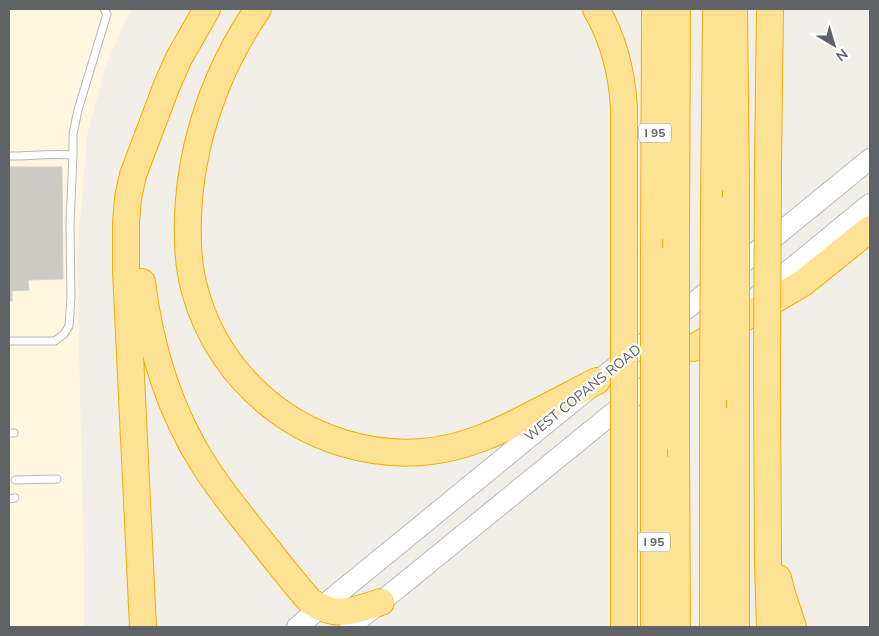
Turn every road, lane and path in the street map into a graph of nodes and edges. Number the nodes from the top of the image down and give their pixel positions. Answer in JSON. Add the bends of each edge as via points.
{"nodes":[{"id":1,"x":104,"y":9,"type":"edge"},
{"id":2,"x":207,"y":9,"type":"edge"},
{"id":3,"x":258,"y":9,"type":"edge"},
{"id":4,"x":596,"y":9,"type":"edge"},
{"id":5,"x":655,"y":9,"type":"edge"},
{"id":6,"x":677,"y":9,"type":"edge"},
{"id":7,"x":716,"y":9,"type":"edge"},
{"id":8,"x":734,"y":9,"type":"edge"},
{"id":9,"x":770,"y":9,"type":"edge"},
{"id":10,"x":158,"y":111,"type":"junction"},
{"id":11,"x":73,"y":155,"type":"junction"},
{"id":12,"x":9,"y":156,"type":"edge"},
{"id":13,"x":870,"y":159,"type":"edge"},
{"id":14,"x":870,"y":204,"type":"edge"},
{"id":15,"x":870,"y":229,"type":"edge"},
{"id":16,"x":9,"y":342,"type":"edge"},
{"id":17,"x":694,"y":348,"type":"junction"},
{"id":18,"x":597,"y":381,"type":"junction"},
{"id":19,"x":57,"y":479,"type":"dead end"},
{"id":20,"x":14,"y":480,"type":"dead end"},
{"id":21,"x":768,"y":502,"type":"junction"},
{"id":22,"x":381,"y":602,"type":"junction"},
{"id":23,"x":321,"y":608,"type":"junction"},
{"id":24,"x":143,"y":627,"type":"edge"},
{"id":25,"x":297,"y":627,"type":"edge"},
{"id":26,"x":350,"y":627,"type":"edge"},
{"id":27,"x":624,"y":627,"type":"edge"},
{"id":28,"x":654,"y":627,"type":"edge"},
{"id":29,"x":676,"y":627,"type":"edge"},
{"id":30,"x":713,"y":627,"type":"edge"},
{"id":31,"x":736,"y":627,"type":"edge"},
{"id":32,"x":770,"y":627,"type":"edge"},
{"id":33,"x":793,"y":627,"type":"edge"}],
"edges":[{"from":1,"to":11,"type":"lane","via":[[107,14],[78,110]]},
{"from":2,"to":10,"type":"highway","via":[[179,58]]},
{"from":3,"to":18,"type":"highway","via":[[228,59],[204,120],[190,187],[187,231],[190,272],[207,325],[225,356],[248,385],[286,417],[319,434],[354,446],[406,452],[437,450],[478,439]]},
{"from":4,"to":27,"type":"highway","bridge":true,"via":[[614,49],[624,108]]},
{"from":5,"to":28,"type":"highway","number":"I 95","bridge":true},
{"from":6,"to":29,"type":"highway","bridge":true},
{"from":7,"to":30,"type":"highway","bridge":true},
{"from":8,"to":31,"type":"highway","bridge":true},
{"from":9,"to":21,"type":"highway","bridge":true},
{"from":10,"to":23,"type":"highway","via":[[142,190],[138,248],[144,304],[164,379],[185,432],[213,479],[304,595]]},
{"from":10,"to":24,"type":"highway","via":[[134,175],[126,223]]},
{"from":11,"to":12,"type":"lane"},
{"from":11,"to":16,"type":"lane","via":[[69,326],[55,341]]},
{"from":13,"to":18,"type":"main road","name":"WEST COPANS ROAD"},
{"from":14,"to":17,"type":"main road"},
{"from":15,"to":17,"type":"highway","via":[[803,283]]},
{"from":17,"to":22,"type":"main road"},
{"from":18,"to":23,"type":"main road","name":"WEST COPANS ROAD"},
{"from":19,"to":20,"type":"lane"},
{"from":21,"to":32,"type":"highway"},
{"from":21,"to":33,"type":"highway","via":[[779,582]]},
{"from":22,"to":23,"type":"highway","via":[[346,612]]},
{"from":22,"to":26,"type":"main road"},
{"from":23,"to":25,"type":"main road","name":"WEST COPANS ROAD"}]}
